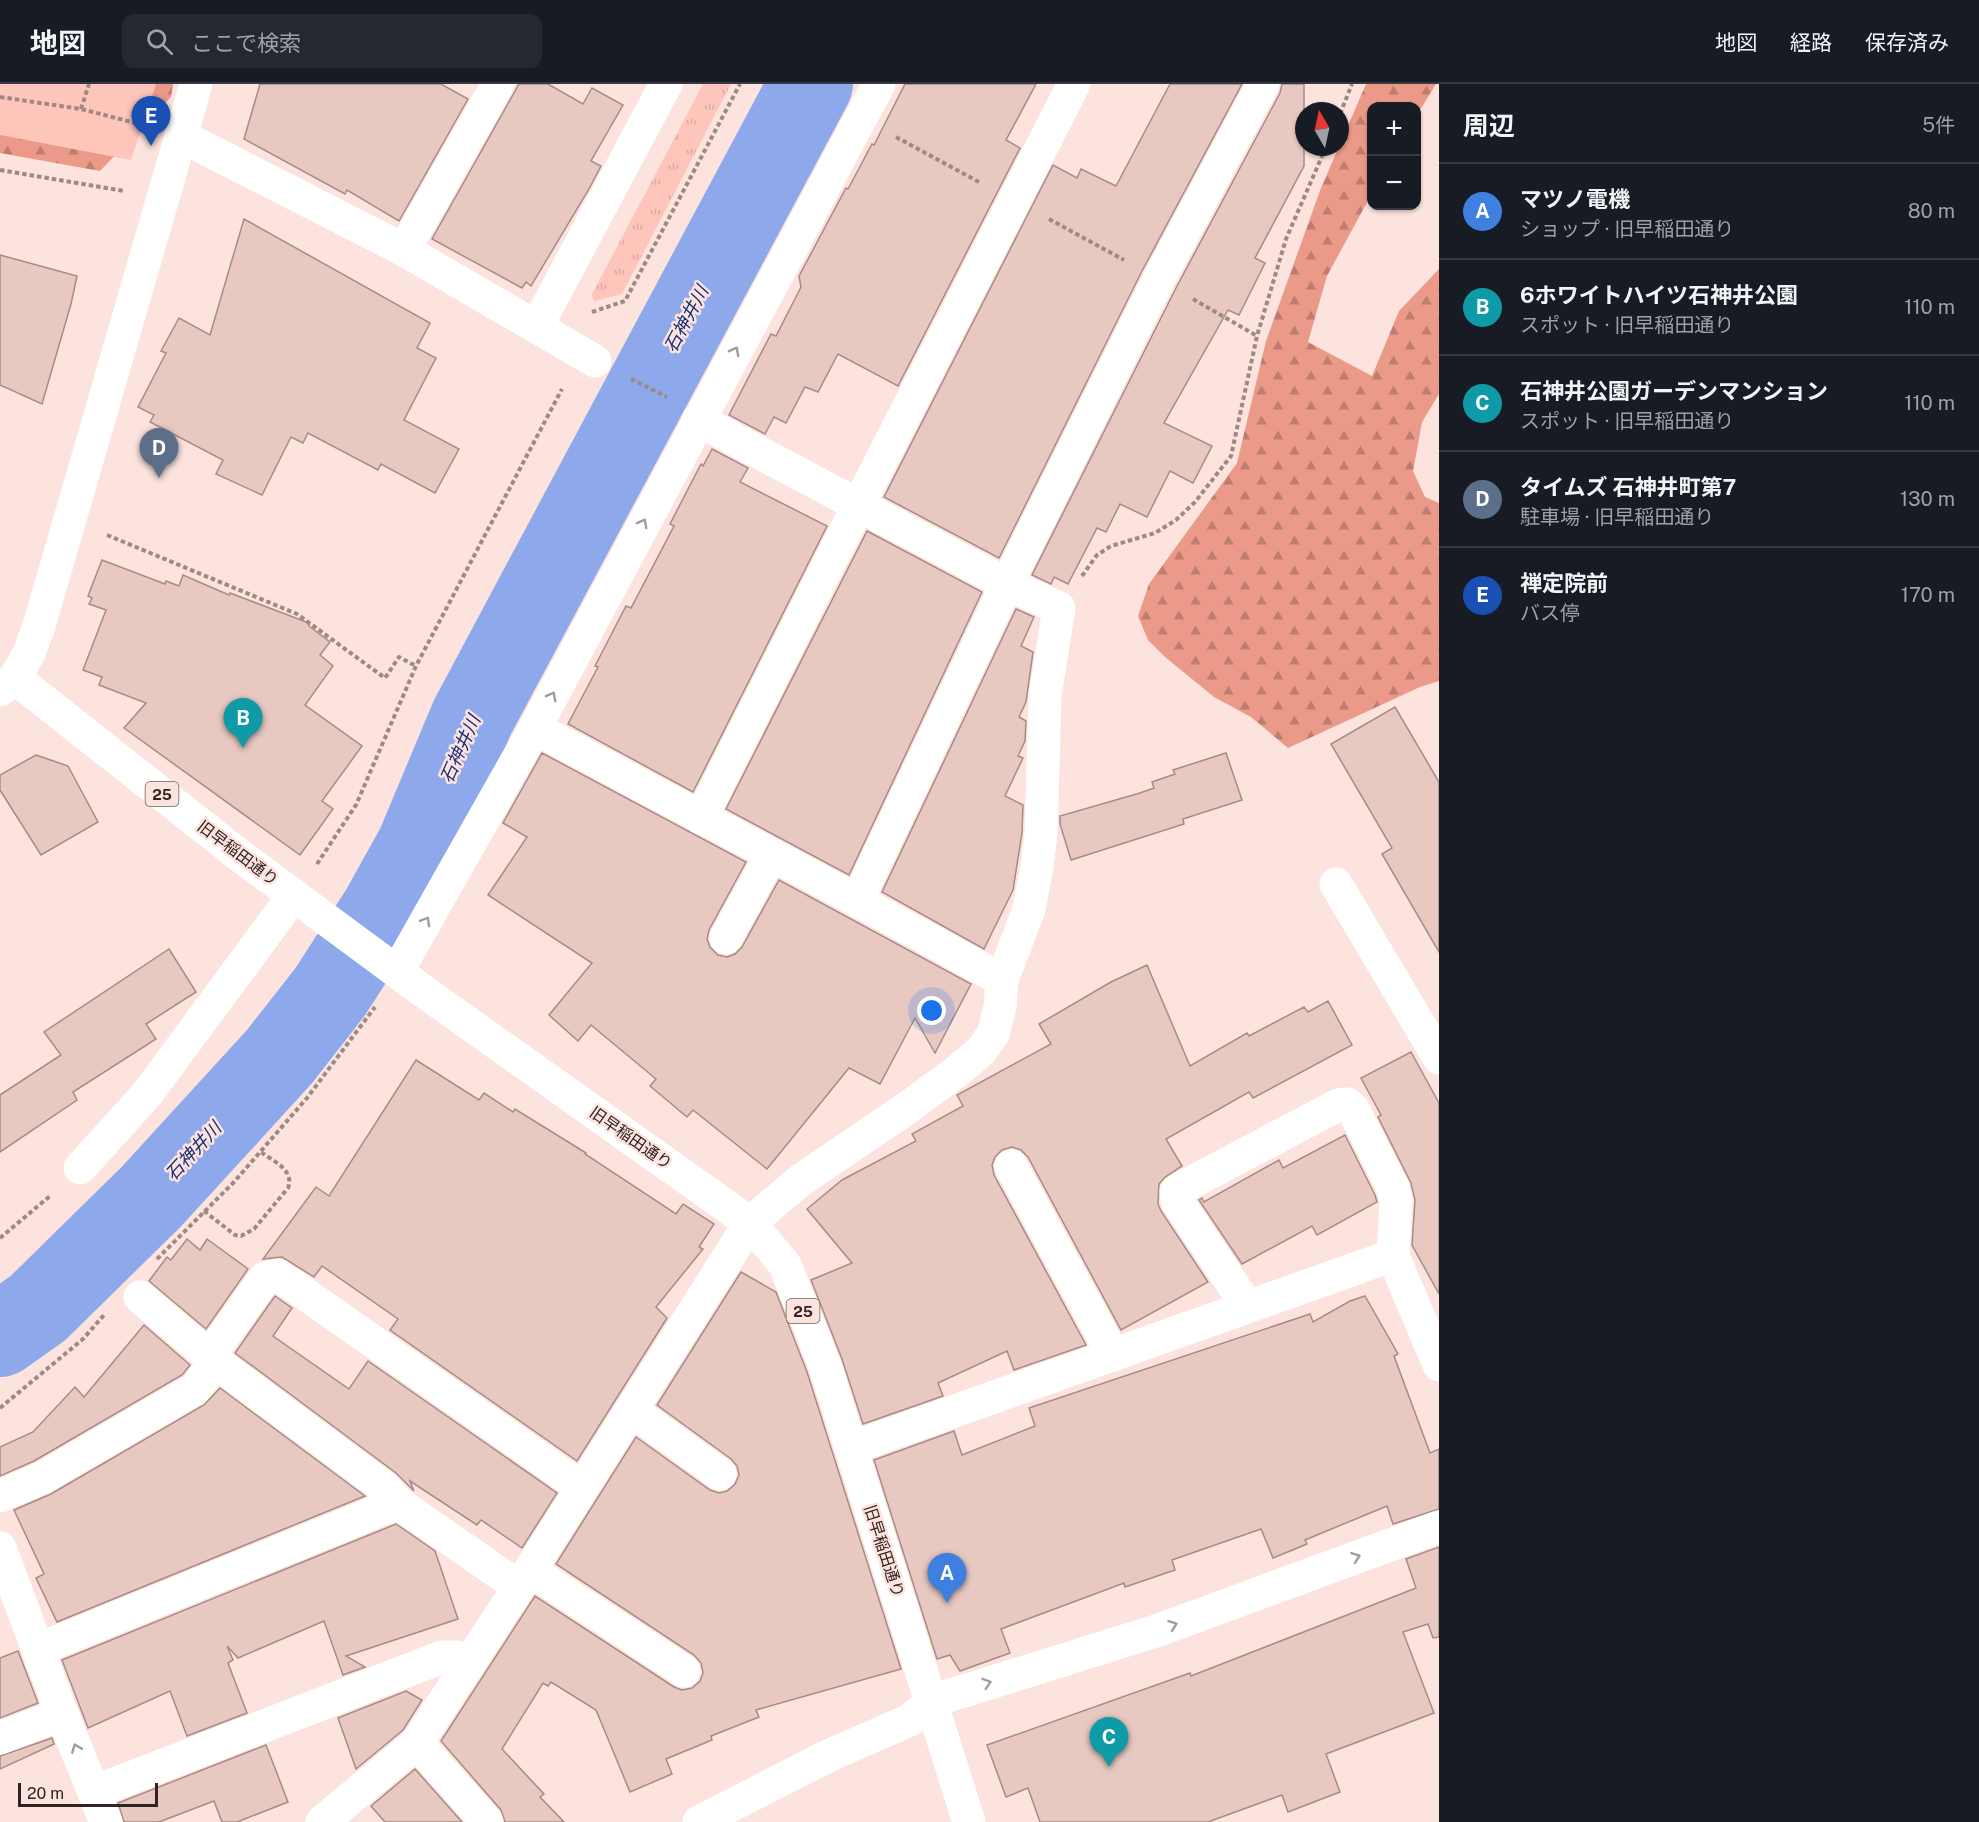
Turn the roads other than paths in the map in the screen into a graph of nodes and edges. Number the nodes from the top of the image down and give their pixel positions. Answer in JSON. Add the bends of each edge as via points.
{"nodes":[{"id":1,"x":196,"y":84,"type":"edge"},
{"id":2,"x":498,"y":84,"type":"edge"},
{"id":3,"x":666,"y":84,"type":"edge"},
{"id":4,"x":879,"y":84,"type":"edge"},
{"id":5,"x":1074,"y":84,"type":"edge"},
{"id":6,"x":1263,"y":84,"type":"edge"},
{"id":7,"x":181,"y":136,"type":"junction"},
{"id":8,"x":404,"y":250,"type":"junction"},
{"id":9,"x":537,"y":326,"type":"junction"},
{"id":10,"x":588,"y":356,"type":"road end"},
{"id":11,"x":698,"y":420,"type":"junction"},
{"id":12,"x":858,"y":504,"type":"junction"},
{"id":13,"x":1007,"y":584,"type":"junction"},
{"id":14,"x":7,"y":684,"type":"edge"},
{"id":15,"x":536,"y":728,"type":"junction"},
{"id":16,"x":701,"y":819,"type":"junction"},
{"id":17,"x":771,"y":855,"type":"junction"},
{"id":18,"x":1336,"y":884,"type":"dead end"},
{"id":19,"x":858,"y":899,"type":"junction"},
{"id":20,"x":303,"y":902,"type":"junction"},
{"id":21,"x":726,"y":938,"type":"dead end"},
{"id":22,"x":392,"y":968,"type":"junction"},
{"id":23,"x":1002,"y":980,"type":"junction"},
{"id":24,"x":1439,"y":1058,"type":"edge"},
{"id":25,"x":1011,"y":1166,"type":"dead end"},
{"id":26,"x":80,"y":1168,"type":"road end"},
{"id":27,"x":750,"y":1223,"type":"junction"},
{"id":28,"x":1393,"y":1258,"type":"junction"},
{"id":29,"x":140,"y":1297,"type":"dead end"},
{"id":30,"x":1247,"y":1306,"type":"junction"},
{"id":31,"x":1113,"y":1355,"type":"junction"},
{"id":32,"x":213,"y":1358,"type":"junction"},
{"id":33,"x":1439,"y":1365,"type":"edge"},
{"id":34,"x":631,"y":1410,"type":"junction"},
{"id":35,"x":851,"y":1448,"type":"junction"},
{"id":36,"x":720,"y":1474,"type":"dead end"},
{"id":37,"x":581,"y":1487,"type":"junction"},
{"id":38,"x":0,"y":1496,"type":"edge"},
{"id":39,"x":398,"y":1503,"type":"junction"},
{"id":40,"x":1439,"y":1527,"type":"edge"},
{"id":41,"x":0,"y":1548,"type":"edge"},
{"id":42,"x":525,"y":1579,"type":"junction"},
{"id":43,"x":39,"y":1649,"type":"junction"},
{"id":44,"x":470,"y":1662,"type":"junction"},
{"id":45,"x":684,"y":1671,"type":"dead end"},
{"id":46,"x":932,"y":1701,"type":"junction"},
{"id":47,"x":62,"y":1714,"type":"junction"},
{"id":48,"x":0,"y":1738,"type":"edge"},
{"id":49,"x":417,"y":1743,"type":"junction"},
{"id":50,"x":94,"y":1792,"type":"junction"},
{"id":51,"x":106,"y":1822,"type":"edge"},
{"id":52,"x":322,"y":1822,"type":"edge"},
{"id":53,"x":488,"y":1822,"type":"edge"},
{"id":54,"x":699,"y":1822,"type":"edge"},
{"id":55,"x":969,"y":1822,"type":"edge"}],
"edges":[{"from":1,"to":7,"type":"street"},
{"from":2,"to":8,"type":"street"},
{"from":3,"to":9,"type":"street"},
{"from":11,"to":4,"type":"street","one_way":true},
{"from":5,"to":12,"type":"street"},
{"from":6,"to":13,"type":"street","via":[[1159,279]]},
{"from":7,"to":8,"type":"street"},
{"from":7,"to":14,"type":"street","via":[[39,626],[29,653]]},
{"from":8,"to":9,"type":"street"},
{"from":9,"to":10,"type":"street"},
{"from":11,"to":12,"type":"street"},
{"from":15,"to":11,"type":"street","one_way":true},
{"from":12,"to":13,"type":"street"},
{"from":12,"to":16,"type":"street"},
{"from":13,"to":19,"type":"street"},
{"from":13,"to":23,"type":"street","via":[[1059,608],[1045,696],[1037,867],[1029,909]]},
{"from":14,"to":20,"type":"street","name":"旧早稲田通り","number":"25"},
{"from":15,"to":16,"type":"street"},
{"from":22,"to":15,"type":"street","one_way":true},
{"from":16,"to":17,"type":"street"},
{"from":17,"to":19,"type":"street"},
{"from":17,"to":21,"type":"street"},
{"from":18,"to":24,"type":"street"},
{"from":19,"to":23,"type":"street"},
{"from":20,"to":22,"type":"street","name":"旧早稲田通り","number":"25"},
{"from":20,"to":26,"type":"street","via":[[147,1094]]},
{"from":22,"to":27,"type":"street","name":"旧早稲田通り","number":"25"},
{"from":23,"to":27,"type":"street","via":[[993,1034],[981,1051],[908,1108],[801,1180]]},
{"from":25,"to":31,"type":"street"},
{"from":27,"to":34,"type":"street"},
{"from":27,"to":35,"type":"street","name":"旧早稲田通り","number":"25","via":[[784,1265],[825,1366]]},
{"from":28,"to":30,"type":"street"},
{"from":28,"to":30,"type":"street","via":[[1393,1188],[1353,1109],[1347,1104],[1338,1105],[1176,1192],[1177,1201]]},
{"from":28,"to":33,"type":"street"},
{"from":29,"to":32,"type":"street"},
{"from":30,"to":31,"type":"street"},
{"from":31,"to":35,"type":"street"},
{"from":32,"to":37,"type":"street","via":[[265,1278],[278,1275]]},
{"from":32,"to":38,"type":"street","via":[[195,1389],[42,1478]]},
{"from":32,"to":39,"type":"street","via":[[385,1488]]},
{"from":34,"to":36,"type":"street"},
{"from":34,"to":37,"type":"street"},
{"from":35,"to":46,"type":"street","name":"旧早稲田通り","number":"25"},
{"from":37,"to":42,"type":"street"},
{"from":39,"to":42,"type":"street"},
{"from":39,"to":43,"type":"street"},
{"from":46,"to":40,"type":"street","one_way":true,"via":[[1159,1630]]},
{"from":41,"to":43,"type":"street"},
{"from":42,"to":44,"type":"street"},
{"from":42,"to":45,"type":"street"},
{"from":43,"to":47,"type":"street"},
{"from":44,"to":49,"type":"street"},
{"from":44,"to":50,"type":"street","via":[[442,1657]]},
{"from":46,"to":54,"type":"street","via":[[910,1720],[828,1756]]},
{"from":46,"to":55,"type":"street","name":"旧早稲田通り","number":"25"},
{"from":47,"to":48,"type":"street"},
{"from":50,"to":47,"type":"street","one_way":true},
{"from":49,"to":52,"type":"street"},
{"from":49,"to":53,"type":"street"},
{"from":50,"to":51,"type":"street"}]}
